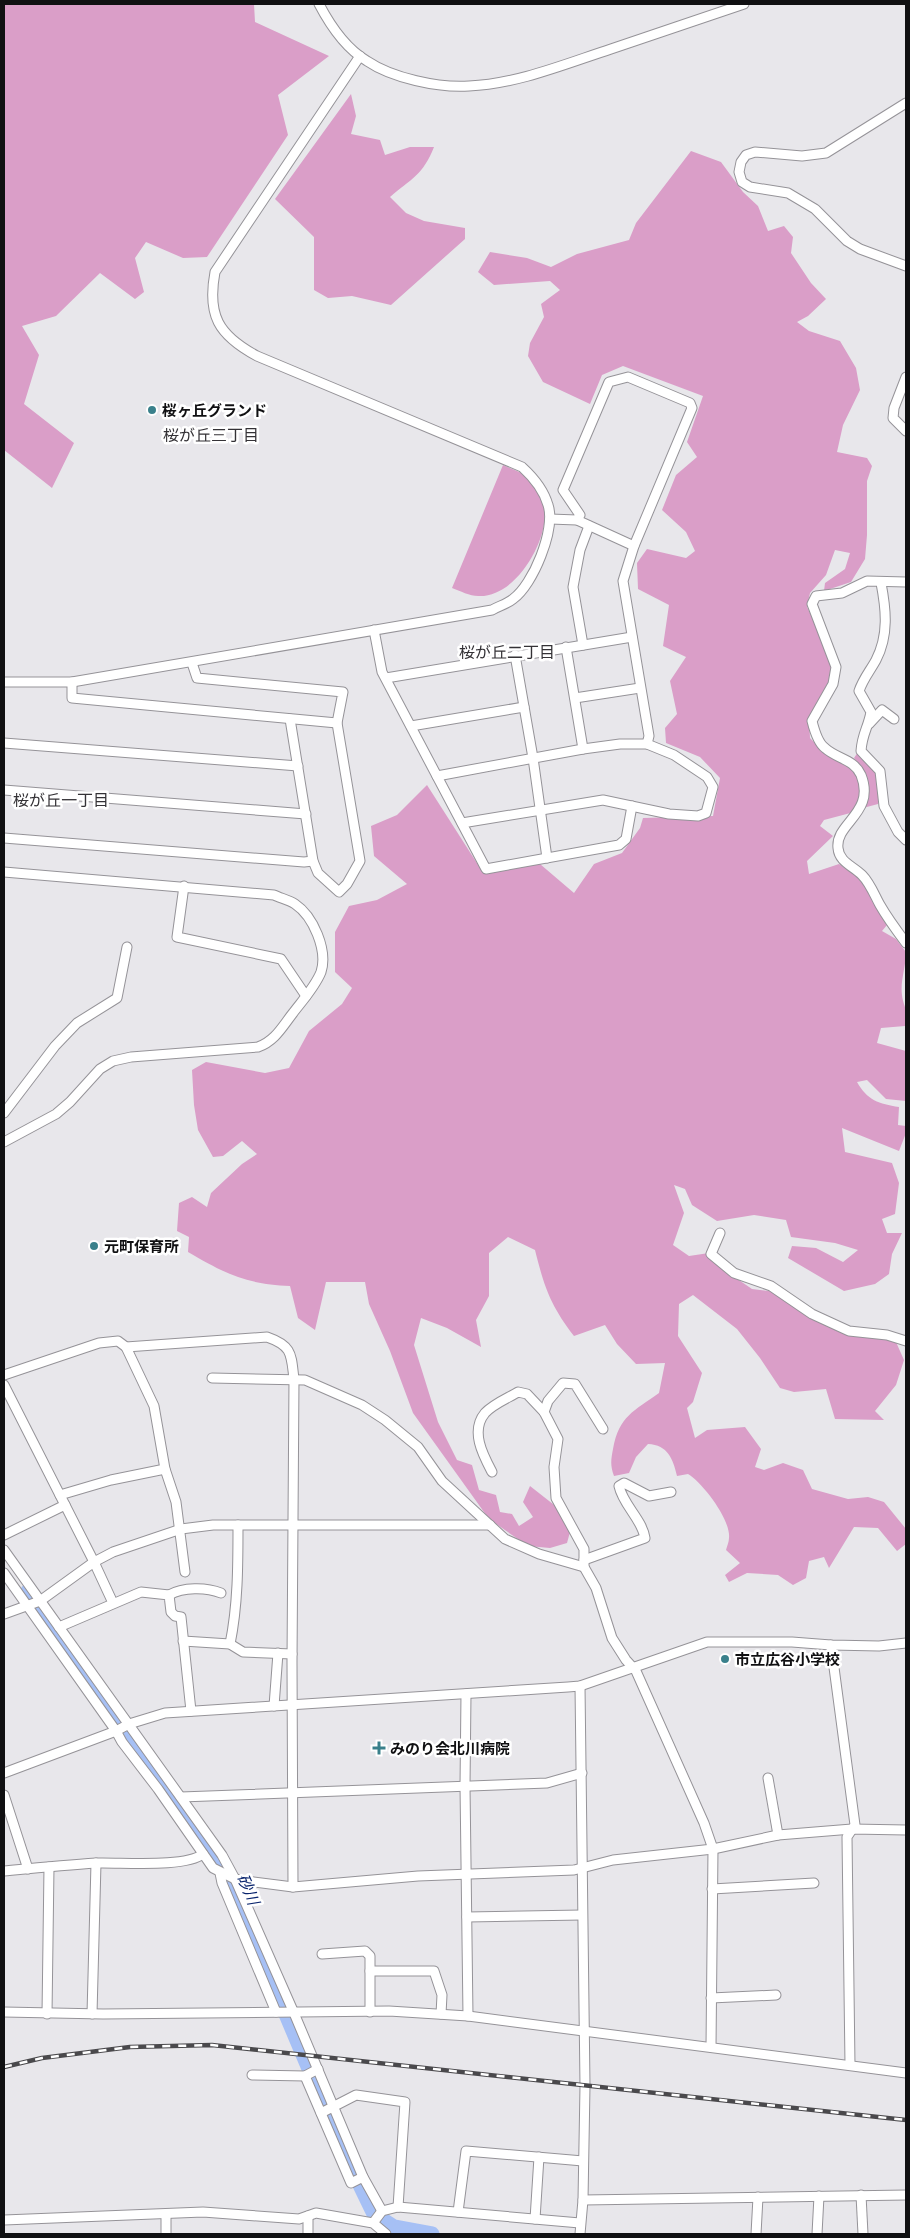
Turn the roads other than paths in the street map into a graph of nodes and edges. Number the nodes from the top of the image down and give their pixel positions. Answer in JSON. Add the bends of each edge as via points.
{"nodes":[{"id":1,"x":319,"y":4,"type":"edge"},
{"id":2,"x":744,"y":4,"type":"edge"},
{"id":3,"x":360,"y":56,"type":"junction"},
{"id":4,"x":906,"y":103,"type":"edge"},
{"id":5,"x":906,"y":266,"type":"edge"},
{"id":6,"x":906,"y":377,"type":"edge"},
{"id":7,"x":906,"y":430,"type":"edge"},
{"id":8,"x":550,"y":519,"type":"junction"},
{"id":9,"x":577,"y":520,"type":"junction"},
{"id":10,"x":589,"y":526,"type":"junction"},
{"id":11,"x":634,"y":546,"type":"junction"},
{"id":12,"x":906,"y":582,"type":"edge"},
{"id":13,"x":881,"y":583,"type":"junction"},
{"id":14,"x":374,"y":630,"type":"junction"},
{"id":15,"x":632,"y":637,"type":"junction"},
{"id":16,"x":583,"y":645,"type":"junction"},
{"id":17,"x":566,"y":647,"type":"junction"},
{"id":18,"x":515,"y":655,"type":"junction"},
{"id":19,"x":192,"y":663,"type":"junction"},
{"id":20,"x":386,"y":678,"type":"junction"},
{"id":21,"x":4,"y":682,"type":"edge"},
{"id":22,"x":72,"y":682,"type":"junction"},
{"id":23,"x":640,"y":688,"type":"junction"},
{"id":24,"x":575,"y":698,"type":"junction"},
{"id":25,"x":524,"y":707,"type":"junction"},
{"id":26,"x":290,"y":719,"type":"junction"},
{"id":27,"x":894,"y":719,"type":"dead end"},
{"id":28,"x":337,"y":724,"type":"junction"},
{"id":29,"x":869,"y":724,"type":"junction"},
{"id":30,"x":411,"y":726,"type":"junction"},
{"id":31,"x":4,"y":743,"type":"edge"},
{"id":32,"x":647,"y":744,"type":"junction"},
{"id":33,"x":584,"y":749,"type":"junction"},
{"id":34,"x":533,"y":758,"type":"junction"},
{"id":35,"x":298,"y":766,"type":"junction"},
{"id":36,"x":437,"y":776,"type":"junction"},
{"id":37,"x":4,"y":790,"type":"edge"},
{"id":38,"x":632,"y":806,"type":"junction"},
{"id":39,"x":541,"y":810,"type":"junction"},
{"id":40,"x":306,"y":814,"type":"junction"},
{"id":41,"x":462,"y":823,"type":"junction"},
{"id":42,"x":4,"y":838,"type":"edge"},
{"id":43,"x":906,"y":840,"type":"edge"},
{"id":44,"x":548,"y":858,"type":"junction"},
{"id":45,"x":313,"y":861,"type":"junction"},
{"id":46,"x":4,"y":872,"type":"edge"},
{"id":47,"x":184,"y":886,"type":"junction"},
{"id":48,"x":906,"y":943,"type":"edge"},
{"id":49,"x":127,"y":947,"type":"dead end"},
{"id":50,"x":306,"y":996,"type":"junction"},
{"id":51,"x":4,"y":1114,"type":"edge"},
{"id":52,"x":4,"y":1142,"type":"edge"},
{"id":53,"x":720,"y":1233,"type":"dead end"},
{"id":54,"x":906,"y":1341,"type":"edge"},
{"id":55,"x":126,"y":1347,"type":"junction"},
{"id":56,"x":4,"y":1375,"type":"edge"},
{"id":57,"x":212,"y":1378,"type":"dead end"},
{"id":58,"x":294,"y":1379,"type":"junction"},
{"id":59,"x":4,"y":1385,"type":"edge"},
{"id":60,"x":544,"y":1412,"type":"junction"},
{"id":61,"x":603,"y":1429,"type":"dead end"},
{"id":62,"x":165,"y":1469,"type":"junction"},
{"id":63,"x":492,"y":1472,"type":"dead end"},
{"id":64,"x":670,"y":1492,"type":"dead end"},
{"id":65,"x":60,"y":1495,"type":"junction"},
{"id":66,"x":65,"y":1505,"type":"junction"},
{"id":67,"x":238,"y":1525,"type":"junction"},
{"id":68,"x":490,"y":1525,"type":"junction"},
{"id":69,"x":293,"y":1526,"type":"junction"},
{"id":70,"x":181,"y":1529,"type":"junction"},
{"id":71,"x":4,"y":1535,"type":"edge"},
{"id":72,"x":4,"y":1550,"type":"edge"},
{"id":73,"x":94,"y":1562,"type":"junction"},
{"id":74,"x":584,"y":1564,"type":"junction"},
{"id":75,"x":185,"y":1572,"type":"dead end"},
{"id":76,"x":4,"y":1573,"type":"edge"},
{"id":77,"x":221,"y":1593,"type":"dead end"},
{"id":78,"x":169,"y":1595,"type":"junction"},
{"id":79,"x":40,"y":1600,"type":"junction"},
{"id":80,"x":113,"y":1603,"type":"junction"},
{"id":81,"x":28,"y":1607,"type":"junction"},
{"id":82,"x":4,"y":1614,"type":"edge"},
{"id":83,"x":59,"y":1627,"type":"junction"},
{"id":84,"x":183,"y":1641,"type":"junction"},
{"id":85,"x":906,"y":1643,"type":"edge"},
{"id":86,"x":230,"y":1644,"type":"junction"},
{"id":87,"x":831,"y":1645,"type":"junction"},
{"id":88,"x":278,"y":1654,"type":"junction"},
{"id":89,"x":292,"y":1654,"type":"junction"},
{"id":90,"x":634,"y":1667,"type":"junction"},
{"id":91,"x":580,"y":1686,"type":"junction"},
{"id":92,"x":466,"y":1694,"type":"junction"},
{"id":93,"x":292,"y":1705,"type":"junction"},
{"id":94,"x":274,"y":1706,"type":"junction"},
{"id":95,"x":191,"y":1711,"type":"junction"},
{"id":96,"x":130,"y":1724,"type":"junction"},
{"id":97,"x":116,"y":1731,"type":"junction"},
{"id":98,"x":582,"y":1772,"type":"junction"},
{"id":99,"x":4,"y":1773,"type":"edge"},
{"id":100,"x":768,"y":1778,"type":"dead end"},
{"id":101,"x":464,"y":1786,"type":"junction"},
{"id":102,"x":292,"y":1792,"type":"junction"},
{"id":103,"x":4,"y":1795,"type":"edge"},
{"id":104,"x":181,"y":1797,"type":"junction"},
{"id":105,"x":852,"y":1829,"type":"junction"},
{"id":106,"x":906,"y":1830,"type":"edge"},
{"id":107,"x":778,"y":1836,"type":"junction"},
{"id":108,"x":712,"y":1849,"type":"junction"},
{"id":109,"x":203,"y":1854,"type":"junction"},
{"id":110,"x":96,"y":1863,"type":"junction"},
{"id":111,"x":49,"y":1867,"type":"junction"},
{"id":112,"x":582,"y":1868,"type":"junction"},
{"id":113,"x":28,"y":1869,"type":"junction"},
{"id":114,"x":4,"y":1871,"type":"edge"},
{"id":115,"x":220,"y":1873,"type":"junction"},
{"id":116,"x":466,"y":1874,"type":"junction"},
{"id":117,"x":235,"y":1879,"type":"junction"},
{"id":118,"x":814,"y":1883,"type":"dead end"},
{"id":119,"x":293,"y":1887,"type":"junction"},
{"id":120,"x":712,"y":1888,"type":"junction"},
{"id":121,"x":582,"y":1915,"type":"junction"},
{"id":122,"x":467,"y":1917,"type":"junction"},
{"id":123,"x":322,"y":1954,"type":"dead end"},
{"id":124,"x":370,"y":1971,"type":"junction"},
{"id":125,"x":776,"y":1996,"type":"dead end"},
{"id":126,"x":711,"y":1998,"type":"junction"},
{"id":127,"x":4,"y":2012,"type":"edge"},
{"id":128,"x":276,"y":2012,"type":"junction"},
{"id":129,"x":370,"y":2012,"type":"junction"},
{"id":130,"x":294,"y":2013,"type":"junction"},
{"id":131,"x":47,"y":2014,"type":"junction"},
{"id":132,"x":92,"y":2014,"type":"junction"},
{"id":133,"x":441,"y":2014,"type":"junction"},
{"id":134,"x":468,"y":2016,"type":"junction"},
{"id":135,"x":585,"y":2031,"type":"junction"},
{"id":136,"x":711,"y":2047,"type":"junction"},
{"id":137,"x":850,"y":2065,"type":"junction"},
{"id":138,"x":318,"y":2069,"type":"junction"},
{"id":139,"x":906,"y":2073,"type":"edge"},
{"id":140,"x":252,"y":2075,"type":"dead end"},
{"id":141,"x":305,"y":2076,"type":"junction"},
{"id":142,"x":334,"y":2105,"type":"junction"},
{"id":143,"x":321,"y":2113,"type":"junction"},
{"id":144,"x":539,"y":2157,"type":"junction"},
{"id":145,"x":583,"y":2161,"type":"junction"},
{"id":146,"x":363,"y":2177,"type":"junction"},
{"id":147,"x":862,"y":2195,"type":"junction"},
{"id":148,"x":906,"y":2195,"type":"edge"},
{"id":149,"x":819,"y":2196,"type":"junction"},
{"id":150,"x":758,"y":2197,"type":"junction"},
{"id":151,"x":583,"y":2200,"type":"junction"},
{"id":152,"x":398,"y":2207,"type":"junction"},
{"id":153,"x":382,"y":2211,"type":"junction"},
{"id":154,"x":458,"y":2212,"type":"junction"},
{"id":155,"x":166,"y":2214,"type":"junction"},
{"id":156,"x":308,"y":2216,"type":"junction"},
{"id":157,"x":535,"y":2219,"type":"junction"},
{"id":158,"x":4,"y":2220,"type":"edge"},
{"id":159,"x":374,"y":2223,"type":"junction"},
{"id":160,"x":580,"y":2223,"type":"junction"},
{"id":161,"x":166,"y":2234,"type":"edge"},
{"id":162,"x":308,"y":2234,"type":"edge"},
{"id":163,"x":386,"y":2234,"type":"edge"},
{"id":164,"x":580,"y":2234,"type":"edge"},
{"id":165,"x":756,"y":2234,"type":"edge"},
{"id":166,"x":817,"y":2234,"type":"edge"},
{"id":167,"x":864,"y":2234,"type":"edge"}],
"edges":[{"from":1,"to":3,"type":"street","via":[[329,23]]},
{"from":2,"to":3,"type":"street","via":[[545,71],[468,86],[441,85],[399,76]]},
{"from":3,"to":8,"type":"street","via":[[215,272],[211,294],[214,316],[238,346],[257,356],[522,467],[532,476],[544,496]]},
{"from":4,"to":5,"type":"street","via":[[826,153],[802,156],[756,152],[746,155],[740,162],[739,172],[742,182],[750,188],[788,193],[815,209],[860,249]]},
{"from":6,"to":7,"type":"street","via":[[893,418]]},
{"from":8,"to":9,"type":"street"},
{"from":8,"to":14,"type":"street","via":[[531,579],[513,599],[492,610]]},
{"from":9,"to":10,"type":"street"},
{"from":9,"to":11,"type":"street","via":[[580,514],[563,490],[609,382],[628,377],[690,403],[692,408]]},
{"from":10,"to":11,"type":"street"},
{"from":10,"to":16,"type":"street","via":[[580,550],[573,587]]},
{"from":11,"to":15,"type":"street","via":[[623,581]]},
{"from":12,"to":13,"type":"street"},
{"from":13,"to":29,"type":"street","via":[[886,613],[885,632],[877,659],[859,691],[871,712]]},
{"from":13,"to":48,"type":"street","via":[[867,581],[842,593],[816,596],[812,604],[836,667],[833,684],[812,721],[824,748],[858,768],[862,777],[864,794],[860,810],[842,832],[837,846],[840,858],[864,876]]},
{"from":14,"to":19,"type":"street"},
{"from":14,"to":20,"type":"street"},
{"from":15,"to":16,"type":"street"},
{"from":15,"to":23,"type":"street"},
{"from":16,"to":17,"type":"street"},
{"from":17,"to":18,"type":"street"},
{"from":17,"to":24,"type":"street"},
{"from":18,"to":20,"type":"street"},
{"from":18,"to":25,"type":"street"},
{"from":19,"to":22,"type":"street"},
{"from":19,"to":28,"type":"street","via":[[197,678],[343,692]]},
{"from":20,"to":30,"type":"street"},
{"from":21,"to":22,"type":"street"},
{"from":22,"to":26,"type":"street","via":[[72,698]]},
{"from":23,"to":24,"type":"street"},
{"from":23,"to":32,"type":"street","via":[[649,736]]},
{"from":24,"to":33,"type":"street"},
{"from":25,"to":30,"type":"street"},
{"from":25,"to":34,"type":"street"},
{"from":26,"to":28,"type":"street"},
{"from":26,"to":35,"type":"street"},
{"from":27,"to":29,"type":"street","via":[[882,710]]},
{"from":28,"to":45,"type":"street","via":[[360,861],[339,892],[318,873]]},
{"from":29,"to":43,"type":"street","via":[[862,735],[861,751],[880,771],[884,806]]},
{"from":30,"to":36,"type":"street"},
{"from":31,"to":35,"type":"street"},
{"from":32,"to":33,"type":"street"},
{"from":32,"to":38,"type":"street","via":[[680,759],[707,777],[713,787],[706,813],[698,816]]},
{"from":33,"to":34,"type":"street"},
{"from":34,"to":36,"type":"street"},
{"from":34,"to":39,"type":"street"},
{"from":35,"to":40,"type":"street"},
{"from":36,"to":41,"type":"street"},
{"from":37,"to":40,"type":"street"},
{"from":38,"to":39,"type":"street","via":[[603,800]]},
{"from":38,"to":44,"type":"street","via":[[626,839],[619,845]]},
{"from":39,"to":41,"type":"street"},
{"from":39,"to":44,"type":"street"},
{"from":40,"to":45,"type":"street"},
{"from":41,"to":44,"type":"street","via":[[486,869]]},
{"from":42,"to":45,"type":"street"},
{"from":46,"to":47,"type":"street"},
{"from":47,"to":50,"type":"street","via":[[177,937],[281,959]]},
{"from":47,"to":50,"type":"street","via":[[274,895],[295,904],[318,933],[322,955],[321,971]]},
{"from":49,"to":51,"type":"street","via":[[117,998],[77,1023],[55,1046]]},
{"from":50,"to":52,"type":"street","via":[[271,1042],[258,1047],[113,1060],[56,1114]]},
{"from":53,"to":54,"type":"street","via":[[711,1254],[734,1274],[771,1286],[812,1314],[849,1331],[888,1335]]},
{"from":55,"to":56,"type":"street","via":[[118,1341],[99,1343]]},
{"from":55,"to":58,"type":"street","via":[[267,1337],[281,1342],[291,1352]]},
{"from":55,"to":62,"type":"street","via":[[154,1406]]},
{"from":57,"to":58,"type":"street"},
{"from":58,"to":68,"type":"street","via":[[335,1392],[386,1420],[418,1448],[442,1481]]},
{"from":58,"to":69,"type":"street"},
{"from":59,"to":65,"type":"street"},
{"from":60,"to":61,"type":"street","via":[[548,1401],[563,1383],[575,1384]]},
{"from":60,"to":63,"type":"street","via":[[527,1394],[518,1392],[485,1413],[478,1445]]},
{"from":60,"to":74,"type":"street","via":[[558,1439],[554,1467],[556,1498],[584,1549]]},
{"from":62,"to":65,"type":"street"},
{"from":62,"to":70,"type":"street"},
{"from":64,"to":74,"type":"street","via":[[648,1496],[624,1483],[619,1486],[621,1497],[644,1530],[645,1538]]},
{"from":65,"to":66,"type":"street"},
{"from":66,"to":71,"type":"street"},
{"from":66,"to":73,"type":"street"},
{"from":67,"to":69,"type":"street"},
{"from":67,"to":70,"type":"street"},
{"from":67,"to":86,"type":"street","via":[[236,1597]]},
{"from":68,"to":69,"type":"street"},
{"from":68,"to":74,"type":"street","via":[[505,1538],[540,1554]]},
{"from":69,"to":89,"type":"street"},
{"from":70,"to":73,"type":"street","via":[[113,1552]]},
{"from":70,"to":75,"type":"street"},
{"from":72,"to":79,"type":"street"},
{"from":73,"to":79,"type":"street"},
{"from":73,"to":80,"type":"street"},
{"from":74,"to":90,"type":"street","via":[[596,1588],[612,1638]]},
{"from":76,"to":81,"type":"street"},
{"from":77,"to":78,"type":"street","via":[[193,1590]]},
{"from":78,"to":80,"type":"street","via":[[141,1592]]},
{"from":78,"to":84,"type":"street","via":[[172,1612],[180,1617]]},
{"from":79,"to":81,"type":"street"},
{"from":79,"to":83,"type":"street"},
{"from":80,"to":83,"type":"street"},
{"from":81,"to":82,"type":"street"},
{"from":81,"to":97,"type":"street"},
{"from":83,"to":96,"type":"street"},
{"from":84,"to":86,"type":"street"},
{"from":84,"to":95,"type":"street"},
{"from":85,"to":87,"type":"street"},
{"from":86,"to":88,"type":"street","via":[[242,1652]]},
{"from":87,"to":90,"type":"street","via":[[707,1642]]},
{"from":87,"to":105,"type":"street","via":[[855,1825]]},
{"from":88,"to":89,"type":"street"},
{"from":88,"to":94,"type":"street"},
{"from":89,"to":93,"type":"street"},
{"from":90,"to":91,"type":"street"},
{"from":90,"to":108,"type":"street","via":[[704,1823]]},
{"from":91,"to":92,"type":"street"},
{"from":91,"to":98,"type":"street"},
{"from":92,"to":93,"type":"street"},
{"from":92,"to":101,"type":"street"},
{"from":93,"to":94,"type":"street"},
{"from":93,"to":102,"type":"street"},
{"from":94,"to":95,"type":"street"},
{"from":95,"to":96,"type":"street","via":[[165,1712]]},
{"from":96,"to":97,"type":"street"},
{"from":96,"to":104,"type":"street"},
{"from":97,"to":99,"type":"street"},
{"from":97,"to":109,"type":"street"},
{"from":98,"to":101,"type":"street","via":[[546,1783]]},
{"from":98,"to":112,"type":"street"},
{"from":100,"to":107,"type":"street"},
{"from":101,"to":102,"type":"street"},
{"from":101,"to":116,"type":"street"},
{"from":102,"to":104,"type":"street"},
{"from":102,"to":119,"type":"street"},
{"from":103,"to":113,"type":"street"},
{"from":104,"to":117,"type":"street"},
{"from":105,"to":106,"type":"street"},
{"from":105,"to":107,"type":"street"},
{"from":105,"to":137,"type":"street","via":[[847,1837]]},
{"from":107,"to":108,"type":"street"},
{"from":108,"to":112,"type":"street","via":[[613,1860]]},
{"from":108,"to":120,"type":"street"},
{"from":109,"to":110,"type":"street","via":[[172,1862]]},
{"from":109,"to":115,"type":"street"},
{"from":110,"to":111,"type":"street"},
{"from":110,"to":132,"type":"street"},
{"from":111,"to":113,"type":"street"},
{"from":111,"to":131,"type":"street"},
{"from":112,"to":116,"type":"street"},
{"from":112,"to":121,"type":"street"},
{"from":113,"to":114,"type":"street"},
{"from":115,"to":117,"type":"street"},
{"from":115,"to":128,"type":"street"},
{"from":116,"to":119,"type":"street"},
{"from":116,"to":122,"type":"street"},
{"from":117,"to":119,"type":"street"},
{"from":117,"to":130,"type":"street"},
{"from":118,"to":120,"type":"street"},
{"from":120,"to":126,"type":"street"},
{"from":121,"to":122,"type":"street"},
{"from":121,"to":135,"type":"street"},
{"from":122,"to":134,"type":"street"},
{"from":123,"to":124,"type":"street","via":[[364,1952],[370,1956]]},
{"from":124,"to":129,"type":"street"},
{"from":124,"to":133,"type":"street","via":[[434,1971],[442,1995]]},
{"from":125,"to":126,"type":"street"},
{"from":126,"to":136,"type":"street"},
{"from":127,"to":131,"type":"street"},
{"from":128,"to":130,"type":"street"},
{"from":128,"to":132,"type":"street"},
{"from":129,"to":130,"type":"street"},
{"from":129,"to":133,"type":"street"},
{"from":130,"to":138,"type":"street"},
{"from":131,"to":132,"type":"street"},
{"from":133,"to":134,"type":"street"},
{"from":134,"to":135,"type":"street"},
{"from":135,"to":136,"type":"street"},
{"from":135,"to":145,"type":"street"},
{"from":136,"to":137,"type":"street"},
{"from":137,"to":139,"type":"street"},
{"from":138,"to":141,"type":"street"},
{"from":138,"to":142,"type":"street"},
{"from":140,"to":141,"type":"street"},
{"from":141,"to":143,"type":"street"},
{"from":142,"to":143,"type":"street"},
{"from":142,"to":146,"type":"street"},
{"from":142,"to":152,"type":"street","via":[[356,2095],[405,2102]]},
{"from":143,"to":146,"type":"street","via":[[351,2183]]},
{"from":144,"to":145,"type":"street"},
{"from":144,"to":154,"type":"street","via":[[466,2151]]},
{"from":144,"to":157,"type":"street"},
{"from":145,"to":151,"type":"street"},
{"from":146,"to":153,"type":"street"},
{"from":147,"to":148,"type":"street"},
{"from":147,"to":149,"type":"street"},
{"from":147,"to":167,"type":"street"},
{"from":149,"to":150,"type":"street"},
{"from":149,"to":166,"type":"street"},
{"from":150,"to":151,"type":"street"},
{"from":150,"to":165,"type":"street"},
{"from":151,"to":160,"type":"street"},
{"from":152,"to":153,"type":"street"},
{"from":152,"to":154,"type":"street"},
{"from":153,"to":159,"type":"street"},
{"from":154,"to":157,"type":"street"},
{"from":155,"to":156,"type":"street","via":[[203,2212],[300,2219]]},
{"from":155,"to":158,"type":"street"},
{"from":155,"to":161,"type":"street"},
{"from":156,"to":159,"type":"street","via":[[316,2213]]},
{"from":156,"to":162,"type":"street"},
{"from":157,"to":160,"type":"street"},
{"from":159,"to":163,"type":"street"},
{"from":160,"to":164,"type":"street"}]}
